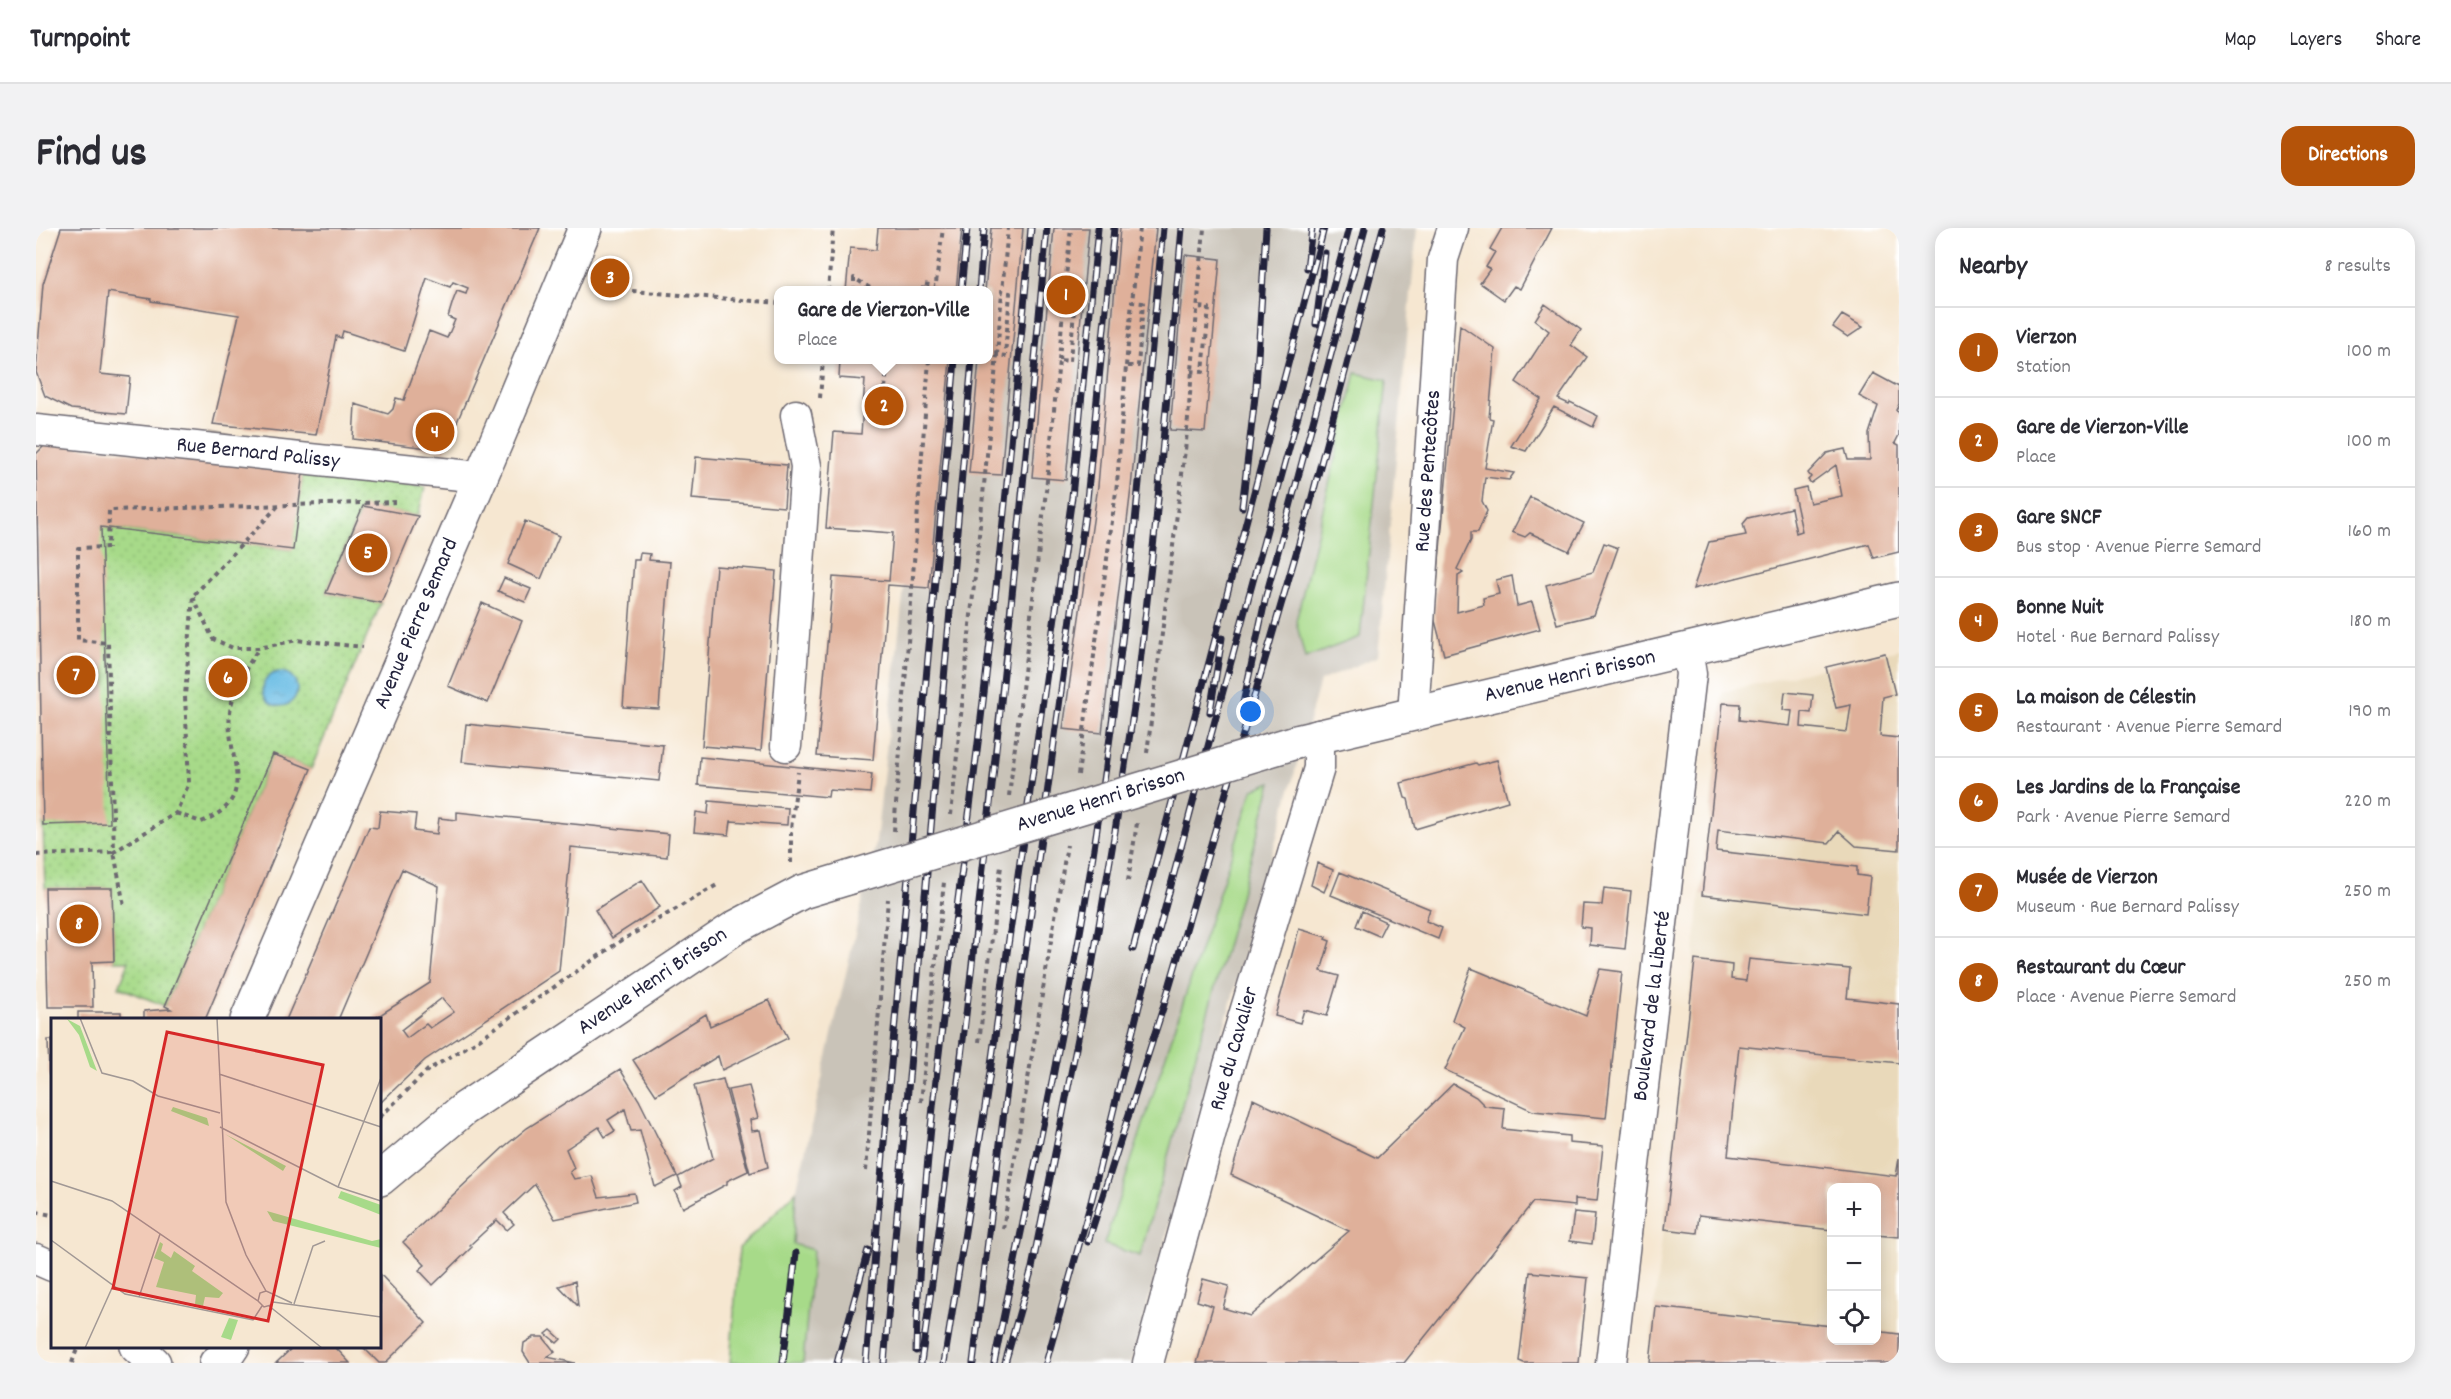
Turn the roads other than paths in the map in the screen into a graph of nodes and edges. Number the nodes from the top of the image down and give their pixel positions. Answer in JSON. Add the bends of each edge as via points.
{"nodes":[{"id":1,"x":585,"y":228,"type":"edge"},
{"id":2,"x":1454,"y":228,"type":"edge"},
{"id":3,"x":796,"y":415,"type":"dead end"},
{"id":4,"x":36,"y":430,"type":"edge"},
{"id":5,"x":480,"y":477,"type":"junction"},
{"id":6,"x":1899,"y":599,"type":"edge"},
{"id":7,"x":1687,"y":649,"type":"junction"},
{"id":8,"x":1413,"y":715,"type":"junction"},
{"id":9,"x":1308,"y":738,"type":"junction"},
{"id":10,"x":786,"y":746,"type":"dead end"},
{"id":11,"x":248,"y":1018,"type":"edge"},
{"id":12,"x":381,"y":1178,"type":"edge"},
{"id":13,"x":36,"y":1259,"type":"edge"},
{"id":14,"x":51,"y":1266,"type":"edge"},
{"id":15,"x":136,"y":1348,"type":"edge"},
{"id":16,"x":137,"y":1348,"type":"edge"},
{"id":17,"x":232,"y":1348,"type":"edge"},
{"id":18,"x":129,"y":1363,"type":"edge"},
{"id":19,"x":154,"y":1363,"type":"edge"},
{"id":20,"x":216,"y":1363,"type":"edge"},
{"id":21,"x":1148,"y":1363,"type":"edge"},
{"id":22,"x":1611,"y":1363,"type":"edge"}],
"edges":[{"from":1,"to":5,"type":"main road","name":"Avenue Pierre Semard"},
{"from":2,"to":8,"type":"street","name":"Rue des Pentecôtes","via":[[1443,259]]},
{"from":3,"to":10,"type":"street","via":[[806,466]]},
{"from":4,"to":5,"type":"street","name":"Rue Bernard Palissy"},
{"from":5,"to":11,"type":"main road","name":"Avenue Pierre Semard"},
{"from":6,"to":7,"type":"main road","name":"Avenue Henri Brisson"},
{"from":7,"to":8,"type":"main road","name":"Avenue Henri Brisson"},
{"from":7,"to":22,"type":"street","name":"Boulevard de la Liberté","via":[[1691,674]]},
{"from":8,"to":9,"type":"main road","name":"Avenue Henri Brisson"},
{"from":9,"to":12,"type":"main road","name":"Avenue Henri Brisson","bridge":true,"via":[[802,892],[727,933],[464,1109]]},
{"from":9,"to":21,"type":"street","name":"Rue du Cavalier","via":[[1319,768],[1229,1065]]},
{"from":13,"to":14,"type":"street"},
{"from":15,"to":18,"type":"main road"},
{"from":16,"to":19,"type":"main road"},
{"from":17,"to":20,"type":"main road"}]}
